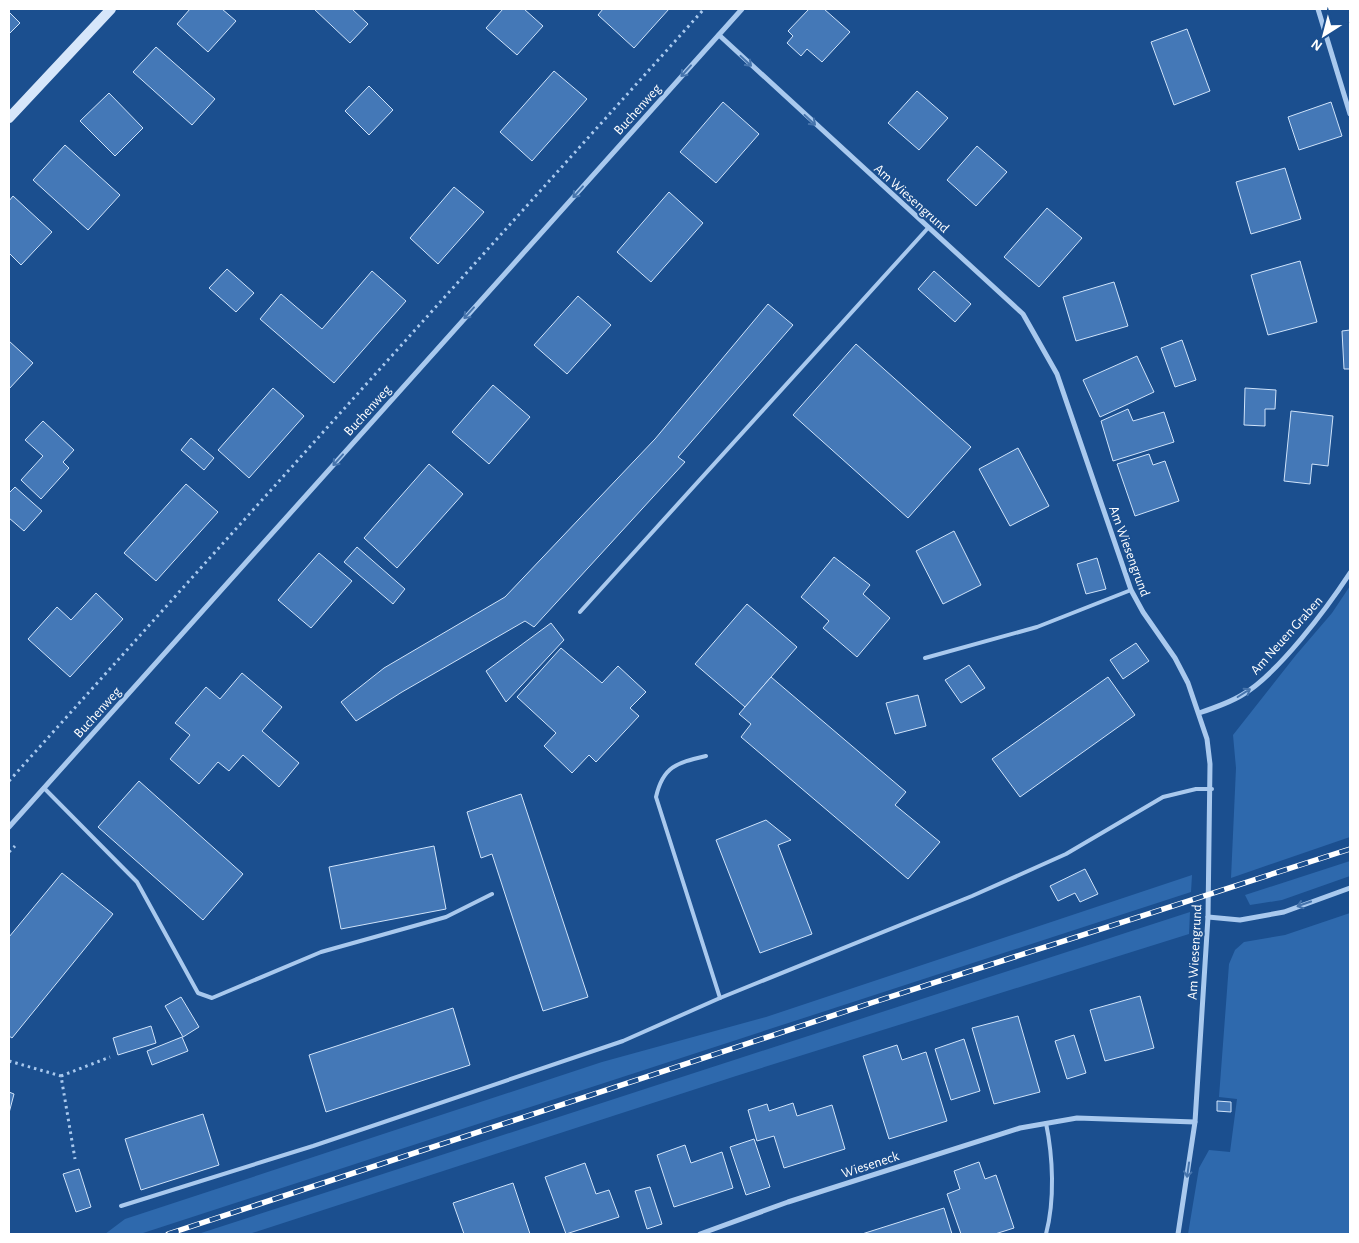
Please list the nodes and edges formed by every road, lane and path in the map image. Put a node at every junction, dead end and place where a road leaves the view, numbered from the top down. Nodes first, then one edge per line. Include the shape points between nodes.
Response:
1 (111, 9) edge
2 (704, 9) edge
3 (742, 9) edge
4 (1318, 9) edge
5 (719, 35) junction
6 (1350, 114) edge
7 (9, 118) edge
8 (928, 228) junction
9 (1350, 573) edge
10 (1131, 590) junction
11 (580, 612) dead end
12 (925, 658) dead end
13 (1199, 713) junction
14 (706, 756) dead end
15 (9, 781) edge
16 (44, 788) junction
17 (1212, 789) junction
18 (9, 827) edge
19 (1350, 888) edge
20 (492, 894) dead end
21 (1208, 918) junction
22 (720, 998) junction
23 (110, 1057) dead end
24 (9, 1060) edge
25 (61, 1076) junction
26 (1195, 1122) junction
27 (1046, 1123) junction
28 (75, 1159) dead end
29 (120, 1206) dead end
30 (702, 1234) edge
31 (1046, 1234) edge
32 (1178, 1234) edge

1 - 7 street
2 - 15 path
3 - 5 street, Buchenweg
4 - 6 street
5 -> 8 street, Am Wiesengrund
5 -> 16 street, Buchenweg
8 - 10 street, Am Wiesengrund via 1023,314 1057,374
8 - 11 lane
13 -> 9 street, Am Neuen Graben via 1243,695 1262,681 1333,600
10 - 12 lane via 1037,627
10 - 13 street, Am Wiesengrund via 1142,612 1175,658
13 - 17 street, Am Wiesengrund via 1207,739
14 - 22 lane via 677,763 660,780 656,797
16 - 18 street, Buchenweg
16 - 20 lane via 137,882 198,992 212,998 321,952 446,917
17 - 21 street, Am Wiesengrund
17 - 22 lane via 1196,789 1163,797 1066,854 972,896
19 -> 21 street via 1284,912 1240,920
21 - 26 street, Am Wiesengrund
22 - 29 lane via 623,1041 313,1146
23 - 25 path
24 - 25 path
25 - 28 path
26 - 27 street, Wieseneck via 1077,1118
26 -> 32 street, Am Wiesengrund
27 - 30 street, Wieseneck via 1020,1128 797,1199
27 - 31 lane via 1050,1144 1051,1194

